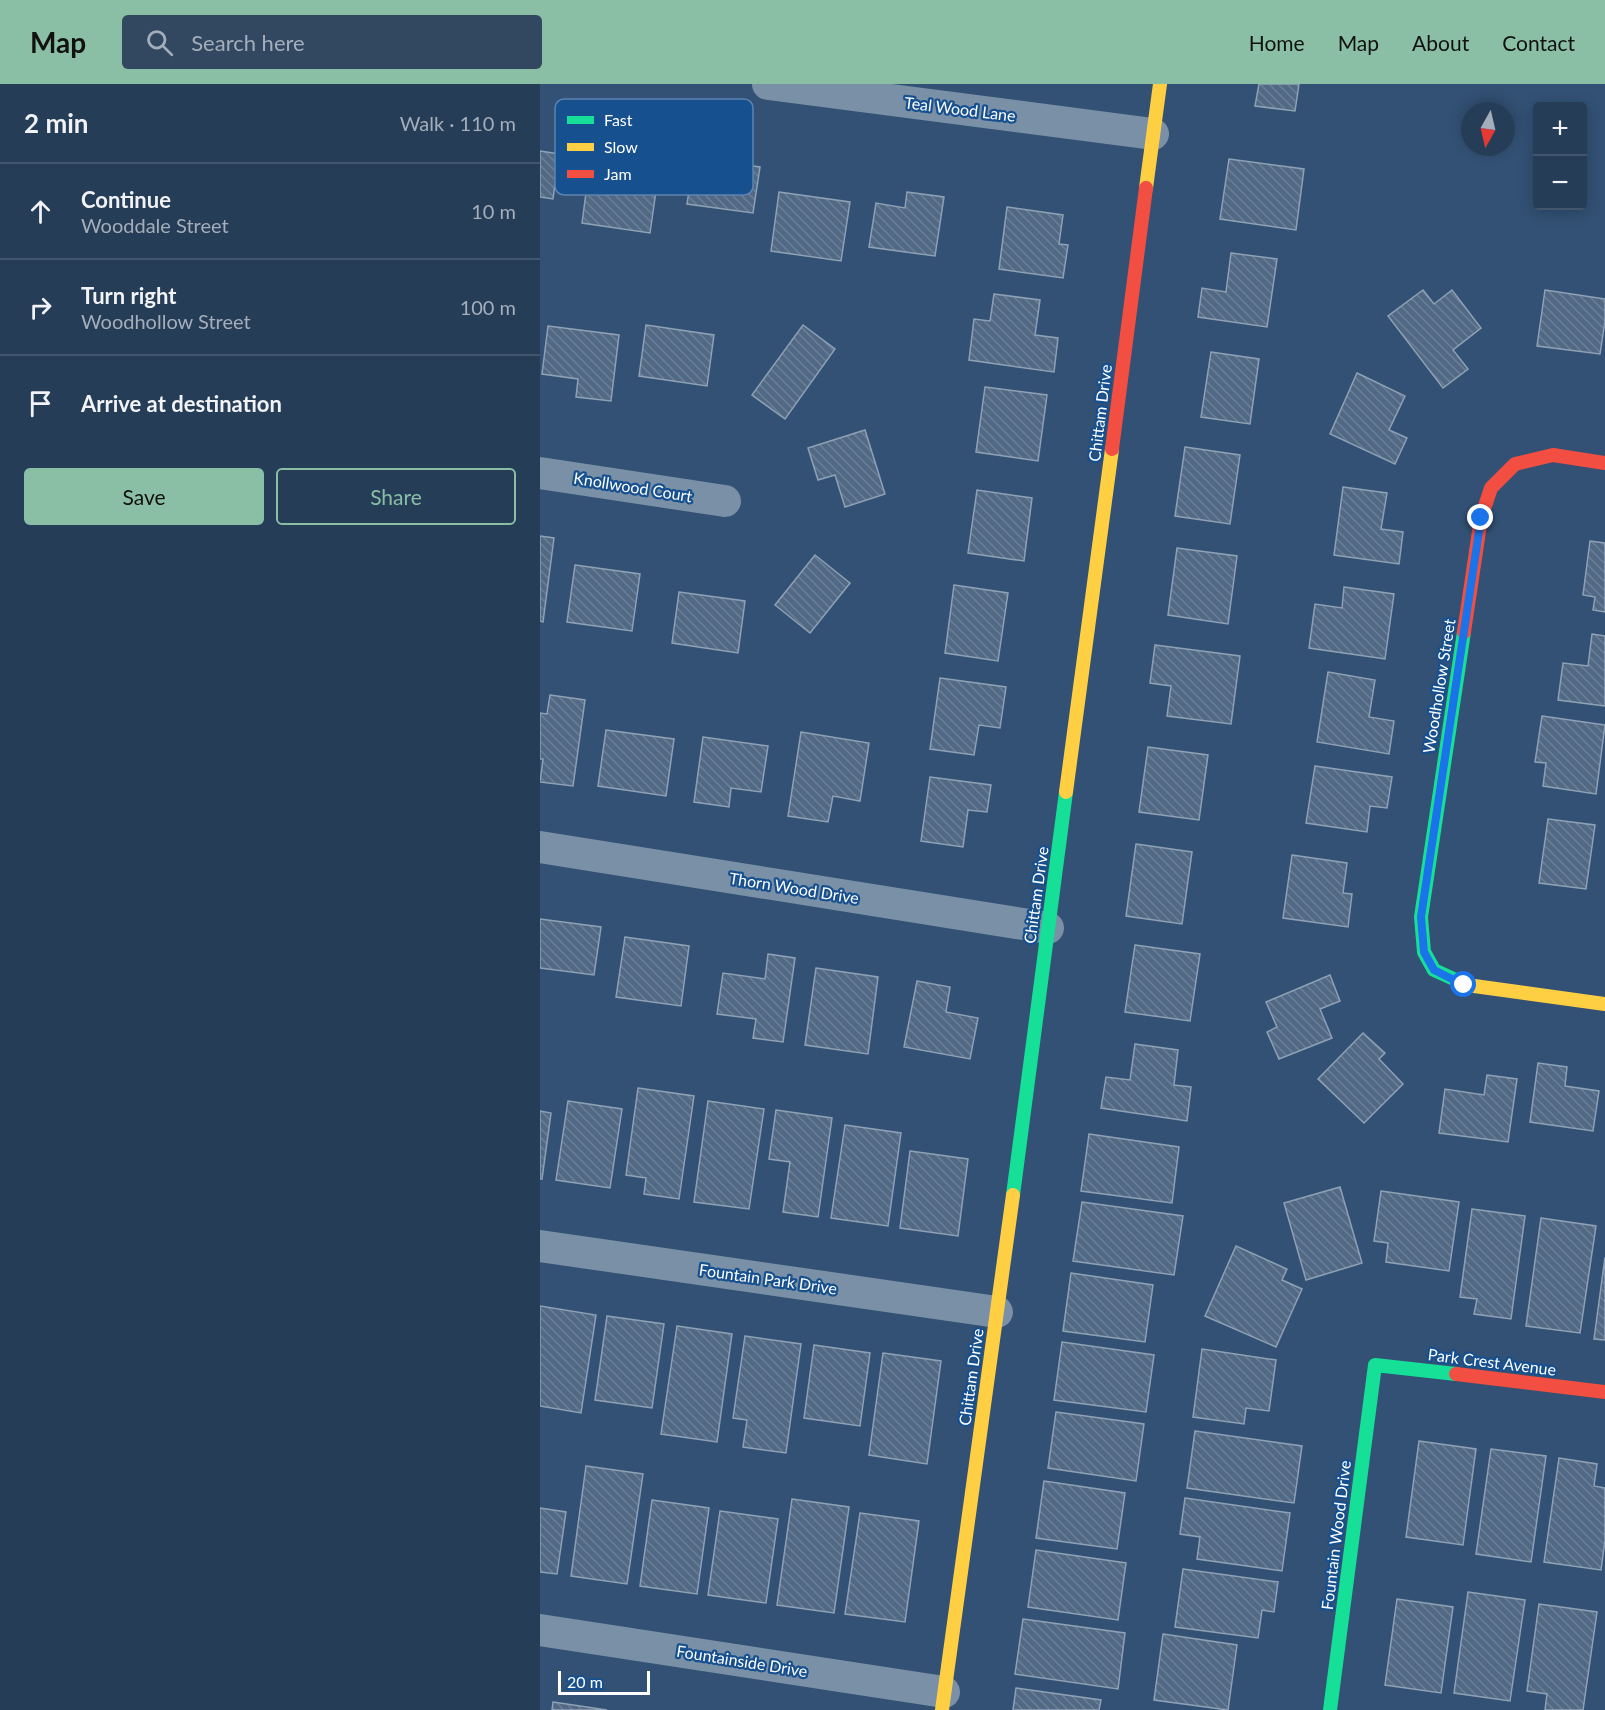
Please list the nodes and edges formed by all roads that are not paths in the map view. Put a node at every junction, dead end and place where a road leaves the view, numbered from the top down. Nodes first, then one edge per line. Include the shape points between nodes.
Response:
1 (768, 84) edge
2 (1160, 84) edge
3 (1153, 134) junction
4 (1605, 463) edge
5 (540, 472) edge
6 (725, 501) dead end
7 (540, 847) edge
8 (1048, 928) junction
9 (1605, 1004) edge
10 (540, 1246) edge
11 (997, 1312) junction
12 (1375, 1365) joint
13 (1605, 1392) edge
14 (540, 1630) edge
15 (943, 1701) edge
16 (1330, 1710) edge

1 - 3 street, Teal Wood Lane
2 - 3 street, Chittam Drive
3 - 8 street, Chittam Drive
4 - 9 street, Woodhollow Street via 1553,455 1515,464 1491,488 1481,518 1421,917 1424,952 1434,970 1464,985
5 - 6 street, Knollwood Court
7 - 8 street, Thorn Wood Drive
8 - 11 street, Chittam Drive
10 - 11 street, Fountain Park Drive
11 - 15 street, Chittam Drive
12 - 13 street, Park Crest Avenue
12 - 16 street, Fountain Wood Drive
14 - 15 street, Fountainside Drive

